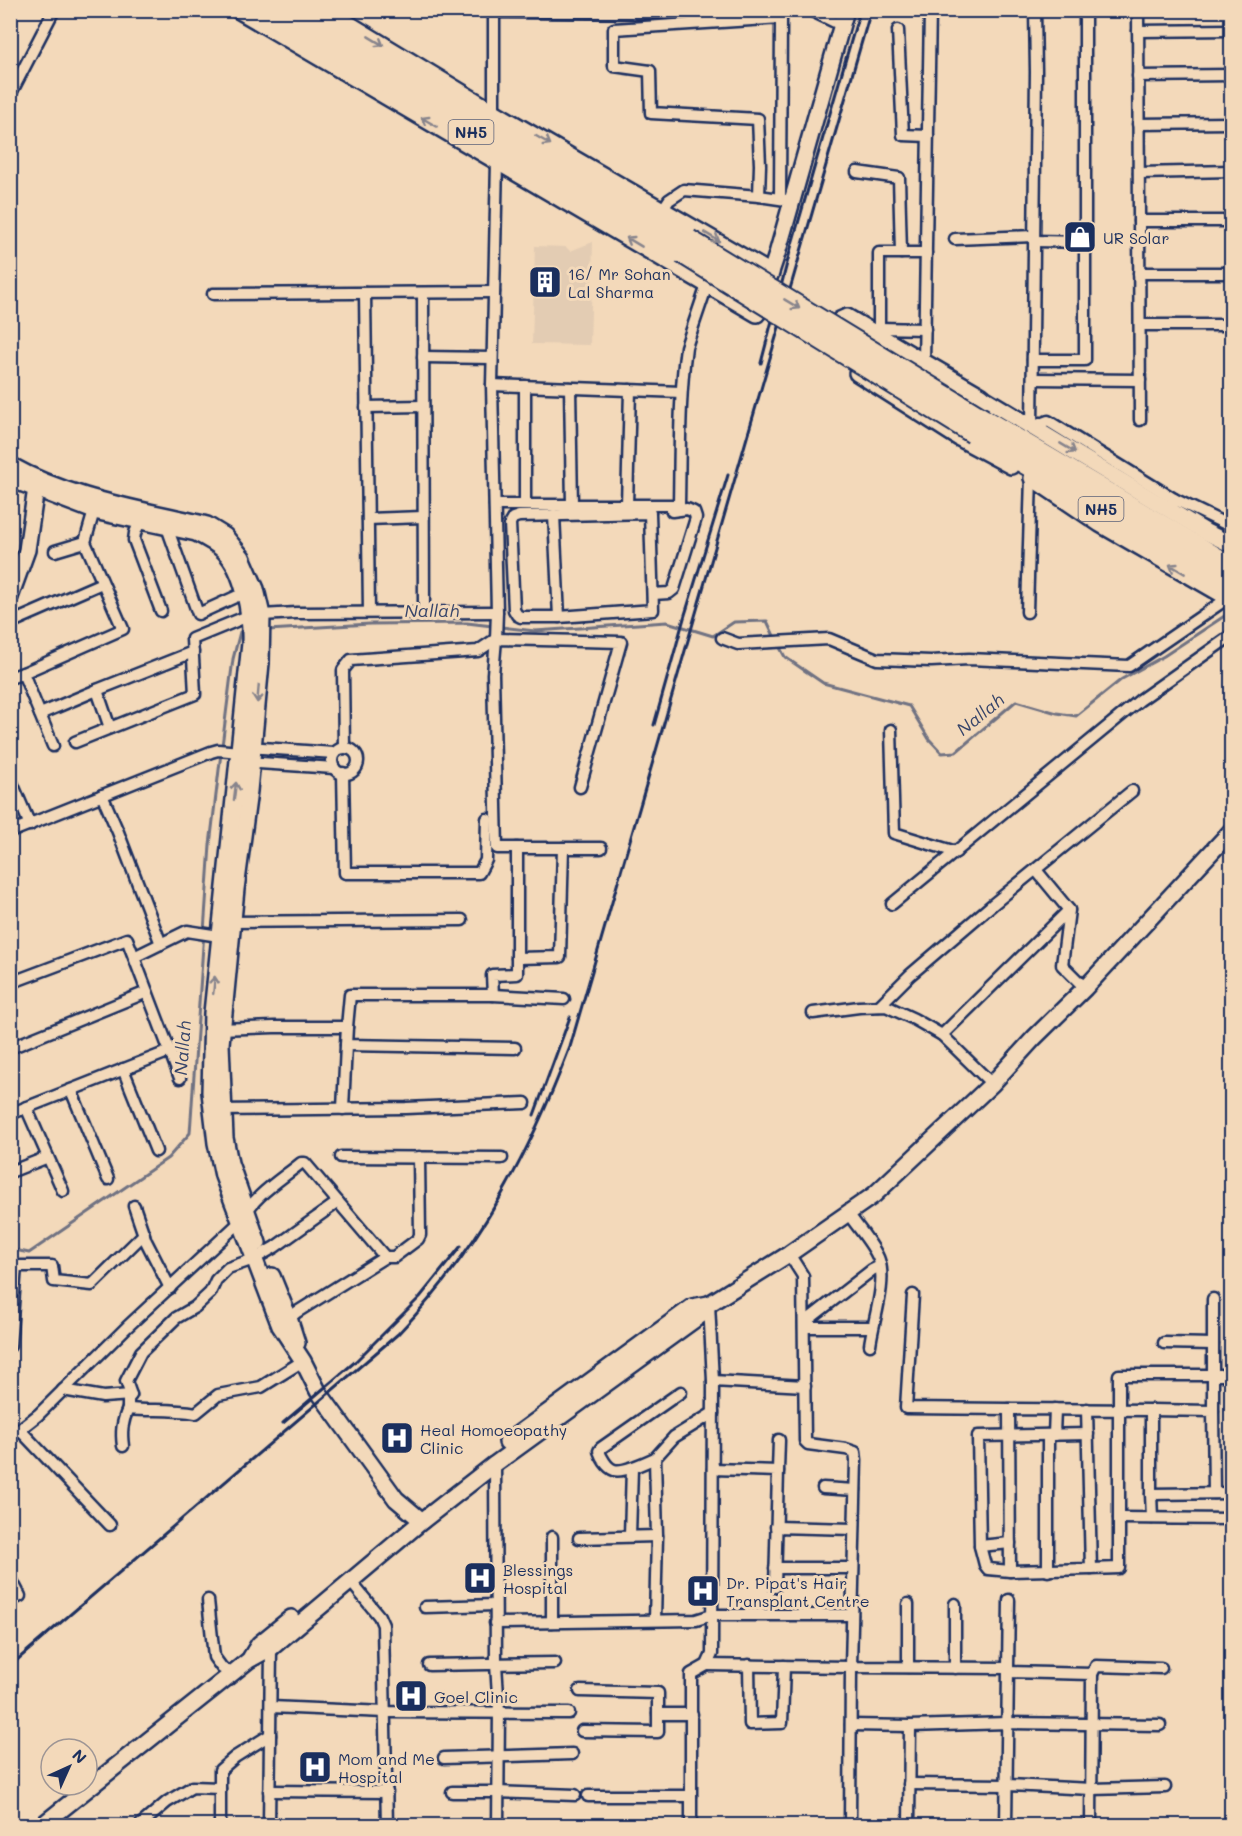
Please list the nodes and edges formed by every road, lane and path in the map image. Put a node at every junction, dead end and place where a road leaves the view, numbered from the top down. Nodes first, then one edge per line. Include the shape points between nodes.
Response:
1 (54, 10) edge
2 (238, 10) edge
3 (260, 10) edge
4 (292, 10) edge
5 (684, 10) edge
6 (810, 10) edge
7 (930, 10) edge
8 (1035, 10) edge
9 (1138, 10) edge
10 (494, 11) edge
11 (546, 11) edge
12 (610, 12) edge
13 (633, 12) edge
14 (336, 13) edge
15 (1085, 14) dead end
16 (844, 18) edge
17 (898, 30) dead end
18 (1232, 30) edge
19 (1138, 31) junction
20 (1232, 75) edge
21 (1138, 76) junction
22 (10, 95) edge
23 (495, 112) junction
24 (1232, 123) edge
25 (1138, 124) junction
26 (928, 136) junction
27 (496, 162) junction
28 (1232, 171) edge
29 (856, 172) dead end
30 (1139, 173) junction
31 (759, 196) junction
32 (786, 200) junction
33 (663, 209) junction
34 (1139, 221) junction
35 (1232, 221) edge
36 (1034, 238) junction
37 (954, 239) dead end
38 (1085, 242) junction
39 (901, 253) junction
40 (926, 253) junction
41 (771, 273) junction
42 (1139, 273) junction
43 (1232, 273) edge
44 (707, 285) junction
45 (494, 292) junction
46 (365, 293) junction
47 (423, 293) junction
48 (213, 294) dead end
49 (1140, 325) junction
50 (1232, 325) edge
51 (925, 329) junction
52 (879, 332) junction
53 (423, 357) junction
54 (492, 358) junction
55 (1033, 360) junction
56 (924, 363) joint
57 (1033, 379) junction
58 (1140, 380) junction
59 (492, 385) junction
60 (525, 386) junction
61 (570, 388) junction
62 (630, 390) junction
63 (681, 392) junction
64 (982, 396) junction
65 (423, 406) junction
66 (366, 407) junction
67 (1140, 420) dead end
68 (1032, 427) junction
69 (959, 438) junction
70 (10, 465) edge
71 (1031, 477) junction
72 (10, 479) edge
73 (37, 484) junction
74 (525, 504) junction
75 (495, 505) junction
76 (572, 505) junction
77 (627, 505) junction
78 (1172, 505) junction
79 (94, 511) junction
80 (650, 513) junction
81 (554, 515) junction
82 (423, 517) junction
83 (368, 519) junction
84 (140, 521) junction
85 (167, 527) junction
86 (1232, 527) edge
87 (85, 542) junction
88 (1232, 545) edge
89 (55, 551) dead end
90 (496, 561) junction
91 (511, 562) junction
92 (1232, 567) edge
93 (102, 583) junction
94 (244, 594) junction
95 (653, 594) junction
96 (1230, 594) edge
97 (10, 597) edge
98 (161, 611) dead end
99 (424, 611) junction
100 (369, 612) junction
101 (497, 612) junction
102 (1027, 612) dead end
103 (559, 617) junction
104 (10, 623) edge
105 (256, 626) junction
106 (1232, 635) edge
107 (722, 638) dead end
108 (496, 639) junction
109 (193, 652) junction
110 (24, 673) junction
111 (10, 678) edge
112 (97, 690) junction
113 (40, 714) junction
114 (110, 728) junction
115 (891, 730) dead end
116 (75, 742) dead end
117 (53, 746) dead end
118 (339, 751) junction
119 (243, 754) junction
120 (339, 770) junction
121 (10, 778) edge
122 (580, 787) dead end
123 (1132, 791) dead end
124 (102, 795) junction
125 (487, 819) dead end
126 (30, 825) junction
127 (1232, 830) edge
128 (10, 832) edge
129 (517, 848) junction
130 (562, 848) junction
131 (601, 848) dead end
132 (956, 852) junction
133 (1036, 870) junction
134 (892, 904) dead end
135 (1069, 910) junction
136 (462, 920) dead end
137 (224, 927) junction
138 (161, 944) junction
139 (134, 957) junction
140 (517, 958) junction
141 (10, 983) edge
142 (1085, 988) junction
143 (147, 992) junction
144 (493, 995) junction
145 (564, 999) dead end
146 (879, 1006) junction
147 (813, 1013) dead end
148 (346, 1027) junction
149 (217, 1029) junction
150 (942, 1035) junction
151 (346, 1045) junction
152 (10, 1048) edge
153 (515, 1048) dead end
154 (170, 1051) junction
155 (123, 1069) junction
156 (180, 1078) dead end
157 (992, 1084) junction
158 (71, 1089) junction
159 (525, 1103) dead end
160 (26, 1107) junction
161 (343, 1109) junction
162 (217, 1110) junction
163 (10, 1113) edge
164 (156, 1151) dead end
165 (48, 1157) junction
166 (341, 1157) dead end
167 (419, 1157) junction
168 (502, 1158) dead end
169 (10, 1172) edge
170 (108, 1179) dead end
171 (63, 1191) dead end
172 (338, 1202) junction
173 (134, 1206) dead end
174 (848, 1213) junction
175 (244, 1215) junction
176 (144, 1234) junction
177 (789, 1254) junction
178 (259, 1257) junction
179 (385, 1257) junction
180 (13, 1266) edge
181 (880, 1266) junction
182 (170, 1288) junction
183 (913, 1295) dead end
184 (1213, 1299) dead end
185 (709, 1304) junction
186 (284, 1322) junction
187 (804, 1325) junction
188 (872, 1327) junction
189 (11, 1333) edge
190 (1164, 1343) dead end
191 (1213, 1344) junction
192 (870, 1345) dead end
193 (10, 1346) edge
194 (303, 1360) junction
195 (1213, 1375) junction
196 (1232, 1375) edge
197 (713, 1381) junction
198 (804, 1386) junction
199 (63, 1390) junction
200 (681, 1392) dead end
201 (130, 1395) junction
202 (128, 1409) junction
203 (1009, 1409) junction
204 (1055, 1409) junction
205 (1088, 1409) junction
206 (1119, 1410) junction
207 (1150, 1410) junction
208 (1213, 1411) junction
209 (713, 1413) junction
210 (15, 1433) edge
211 (1088, 1434) junction
212 (1010, 1435) junction
213 (1051, 1435) junction
214 (779, 1440) dead end
215 (123, 1446) dead end
216 (655, 1458) junction
217 (495, 1464) junction
218 (632, 1468) junction
219 (713, 1469) junction
220 (778, 1471) junction
221 (823, 1488) dead end
222 (855, 1490) junction
223 (1214, 1493) junction
224 (1232, 1493) edge
225 (1152, 1494) junction
226 (1119, 1518) junction
227 (1152, 1518) junction
228 (419, 1519) junction
229 (1232, 1519) edge
230 (110, 1526) dead end
231 (776, 1527) junction
232 (853, 1529) junction
233 (630, 1536) junction
234 (657, 1536) junction
235 (552, 1537) dead end
236 (579, 1538) dead end
237 (1010, 1543) junction
238 (980, 1546) junction
239 (775, 1568) junction
240 (852, 1568) junction
241 (1091, 1569) junction
242 (1010, 1571) junction
243 (1048, 1571) junction
244 (10, 1577) edge
245 (351, 1582) junction
246 (775, 1587) dead end
247 (208, 1600) dead end
248 (1009, 1600) dead end
249 (10, 1601) edge
250 (908, 1604) dead end
251 (955, 1604) dead end
252 (495, 1605) junction
253 (425, 1607) dead end
254 (712, 1615) junction
255 (852, 1615) junction
256 (655, 1620) junction
257 (552, 1622) junction
258 (495, 1623) junction
259 (271, 1648) junction
260 (249, 1660) junction
261 (555, 1663) dead end
262 (496, 1664) junction
263 (429, 1665) dead end
264 (707, 1665) junction
265 (749, 1665) junction
266 (784, 1666) junction
267 (851, 1667) junction
268 (908, 1667) junction
269 (955, 1668) junction
270 (1161, 1668) dead end
271 (1008, 1670) junction
272 (231, 1674) junction
273 (1092, 1674) junction
274 (580, 1691) dead end
275 (271, 1707) junction
276 (385, 1712) junction
277 (499, 1712) junction
278 (569, 1713) dead end
279 (658, 1714) junction
280 (692, 1714) junction
281 (1007, 1723) junction
282 (1091, 1724) junction
283 (851, 1725) junction
284 (909, 1725) junction
285 (1160, 1725) dead end
286 (582, 1731) dead end
287 (270, 1735) junction
288 (572, 1754) dead end
289 (498, 1756) junction
290 (444, 1758) dead end
291 (909, 1784) junction
292 (1007, 1785) junction
293 (1165, 1787) dead end
294 (220, 1788) junction
295 (1092, 1789) junction
296 (269, 1791) junction
297 (387, 1792) junction
298 (452, 1792) dead end
299 (497, 1792) junction
300 (575, 1795) dead end
301 (588, 1796) dead end
302 (691, 1796) junction
303 (41, 1826) edge
304 (139, 1826) edge
305 (220, 1826) edge
306 (269, 1826) edge
307 (387, 1826) edge
308 (498, 1826) edge
309 (691, 1826) edge
310 (850, 1826) edge
311 (909, 1826) edge
312 (1006, 1826) edge
313 (1091, 1826) edge

1 - 22 street
27 -> 2 street
3 - 96 highway, NH5, bridge via 682,253
4 -> 92 highway, NH5, bridge via 689,240 1003,433
5 - 13 street via 684,14
6 - 16 street
7 - 26 street
8 - 36 street
9 - 19 street
10 - 11 street
10 - 23 street
11 - 12 street
12 - 13 street
14 -> 23 street
15 - 38 street
16 - 32 street
17 - 26 street via 903,135
18 - 19 street
19 - 21 street
20 - 21 street
21 - 25 street
23 -> 33 street
24 - 25 street
25 - 30 street
26 - 40 street
44 -> 27 street
27 - 45 street
28 - 30 street
29 - 39 street via 899,178
30 - 34 street
31 - 32 street
31 - 32 street via 758,119 651,112 650,71 614,66 614,29 781,18
31 - 33 street via 684,190
32 - 41 street
33 -> 41 street
34 - 35 street
34 - 42 street
36 - 37 street
36 - 38 street
36 - 55 street
38 - 55 street via 1085,360
39 - 40 street
39 - 52 street via 879,253
40 - 51 street
41 - 44 street via 757,314
42 - 43 street
42 - 49 street
44 - 63 street via 686,347
45 - 47 street
45 - 54 street
46 - 47 street
46 - 48 street
46 - 66 street
47 - 53 street
49 - 50 street
49 - 58 street
51 - 52 street
51 - 56 street
52 - 64 street
52 - 69 street via 847,317 840,320 824,346 828,354
53 - 54 street
53 - 65 street
54 - 59 street
55 - 57 street
56 - 64 street
57 - 58 street
57 - 68 street
58 - 67 street
59 - 60 street
59 - 75 street
60 - 61 street
60 - 74 street
61 - 62 street
61 - 76 street
62 - 63 street
62 - 77 street
63 - 77 street via 679,505
64 - 68 street
64 - 69 street via 974,399 960,416 956,428
65 - 66 street
65 - 82 street
66 - 83 street
68 - 78 street
69 - 71 street
70 - 73 street
96 -> 71 street via 1100,524
71 - 102 street
72 - 73 street
73 - 79 street
73 - 97 street via 27,550
73 - 105 street via 215,529 242,557 256,589
74 - 75 street
74 - 76 street
75 - 90 street
76 - 77 street
78 - 86 street
78 - 88 street via 1206,532
79 - 84 street
79 - 87 street
80 - 81 street
80 - 95 street
80 - 95 street via 687,509 696,518 674,589
81 - 91 street via 513,518
81 - 103 street
82 - 83 street
82 - 99 street
83 - 100 street
84 - 85 street
84 - 98 street via 134,540
85 - 94 street via 196,534 224,550 240,576
85 - 94 street via 198,614
87 - 89 street
87 - 93 street
90 - 91 street
90 - 101 street
91 - 103 street via 516,615
93 - 104 street
93 - 110 street via 123,628
94 - 105 street
95 - 103 street via 653,610
96 - 107 street via 1129,666 877,659 829,639 738,644
99 - 100 street
99 - 101 street
100 - 105 street
101 - 108 street
105 - 109 street via 192,639
105 - 119 street
106 - 132 street via 1140,700
108 - 118 street via 478,651 351,660 343,670
108 - 122 street via 621,642
108 - 129 street via 492,674 497,848
109 - 112 street
109 - 114 street via 195,694
110 - 111 street
110 - 113 street
112 - 113 street
112 - 114 street
113 - 117 street
114 - 116 street
115 - 132 street via 894,833
118 - 119 street
118 - 120 street via 333,761
118 - 120 street via 350,749 358,758 354,770
119 - 120 street
119 - 124 street via 218,750 204,754
119 - 137 street
120 - 125 street via 345,873 479,873 486,860
121 - 126 street
123 - 133 street
124 - 126 street
124 - 138 street
126 - 128 street
127 - 142 street
129 - 130 street
129 - 140 street
130 - 131 street
130 - 140 street via 560,957
132 - 134 street
133 - 135 street
133 - 146 street via 910,975
135 - 142 street via 1062,965
135 - 150 street
136 - 137 street
137 - 138 street via 187,931
137 - 149 street
138 - 139 street
139 - 141 street via 127,939
139 - 143 street
140 - 144 street via 517,974 492,975
142 - 157 street
143 - 152 street
143 - 154 street
144 - 145 street
144 - 148 street via 350,995
146 - 147 street
146 - 150 street via 905,1014
148 - 149 street
148 - 151 street
149 - 162 street
150 - 157 street
151 - 153 street
151 - 161 street
154 - 155 street
154 - 156 street
155 - 158 street
155 - 164 street
157 - 174 street via 874,1195
158 - 160 street
158 - 170 street
159 - 161 street
160 - 163 street
160 - 165 street
161 - 162 street
162 - 175 street via 221,1169
165 - 169 street
165 - 171 street
166 - 167 street
167 - 168 street
167 - 179 street via 420,1235 393,1257
172 - 175 street via 302,1163 254,1201
172 - 178 street
172 - 179 street
173 - 176 street
174 - 177 street
174 - 181 street
175 - 178 street
175 - 182 street
176 - 180 street via 92,1284 54,1281 52,1266
176 - 182 street
177 - 185 street
177 - 187 street via 803,1276
178 - 186 street
178 - 201 street via 228,1268 210,1293 176,1318 141,1353 126,1381
179 - 186 street
180 - 189 street
181 - 187 street
181 - 188 street via 881,1283
182 - 199 street
183 - 203 street via 906,1408
184 - 191 street
185 - 197 street
185 - 217 street via 701,1315
185 - 228 street via 692,1307 506,1443
186 - 194 street
187 - 188 street
187 - 198 street
188 - 192 street
189 - 193 street
190 - 191 street
191 - 195 street
194 - 202 street via 261,1387 218,1395 196,1413
194 - 228 street via 318,1391 396,1498
195 - 196 street
195 - 206 street via 1119,1375
195 - 208 street
197 - 198 street
197 - 209 street
198 - 222 street via 806,1441 855,1452
199 - 201 street via 103,1397
199 - 210 street
200 - 218 street via 599,1451 614,1470
201 - 202 street
202 - 215 street via 121,1431
203 - 204 street
203 - 212 street
204 - 205 street
204 - 213 street
205 - 206 street
205 - 211 street
206 - 207 street
206 - 226 street
207 - 208 street
207 - 225 street
208 - 223 street
209 - 216 street via 674,1437
209 - 219 street
210 - 230 street
211 - 213 street
211 - 241 street
212 - 213 street
212 - 237 street
212 - 238 street via 978,1436
213 - 243 street
214 - 220 street
216 - 218 street
216 - 234 street
217 - 228 street
217 - 252 street
218 - 233 street
219 - 220 street
219 - 254 street
220 - 231 street
221 - 222 street
222 - 232 street
223 - 224 street
223 - 225 street
225 - 227 street
226 - 227 street
226 - 241 street via 1119,1568
227 - 229 street
228 - 245 street
228 - 260 street via 259,1644
231 - 232 street
231 - 239 street
232 - 240 street
233 - 234 street
233 - 236 street
234 - 256 street
235 - 257 street
237 - 238 street
237 - 242 street
238 - 242 street via 988,1569
239 - 240 street
239 - 246 street
240 - 255 street
241 - 243 street
242 - 243 street
244 - 249 street via 20,1596
245 - 259 street
245 - 276 street via 383,1625
247 - 272 street via 214,1657
248 - 271 street
250 - 268 street
251 - 269 street
252 - 253 street
252 - 258 street
254 - 255 street
254 - 256 street via 696,1620
254 - 264 street via 712,1654
255 - 267 street
256 - 257 street
257 - 258 street
258 - 262 street
259 - 260 street
259 - 275 street
260 - 272 street
261 - 262 street
262 - 263 street
262 - 277 street
264 - 265 street
264 - 280 street via 691,1674
265 - 266 street
265 - 266 street via 750,1724 782,1723
266 - 267 street
267 - 268 street
267 - 283 street
268 - 269 street
269 - 271 street
270 - 273 street via 1096,1666
271 - 273 street
271 - 281 street
272 - 303 street
273 - 282 street
274 - 279 street via 658,1693
275 - 276 street
275 - 287 street
276 - 277 street
276 - 297 street
277 - 278 street
277 - 289 street
279 - 280 street
279 - 286 street via 658,1732
280 - 302 street
281 - 282 street
281 - 284 street
281 - 292 street
282 - 285 street
282 - 295 street
283 - 284 street
283 - 310 street
284 - 291 street
287 - 294 street via 220,1770
287 - 296 street
288 - 289 street
289 - 290 street
289 - 299 street
291 - 292 street
291 - 311 street
292 - 295 street
292 - 312 street
293 - 295 street
294 - 304 street via 192,1787
294 - 305 street
295 - 313 street
296 - 297 street
296 - 306 street
297 - 307 street
298 - 299 street
299 - 300 street
299 - 308 street
301 - 302 street
302 - 309 street

